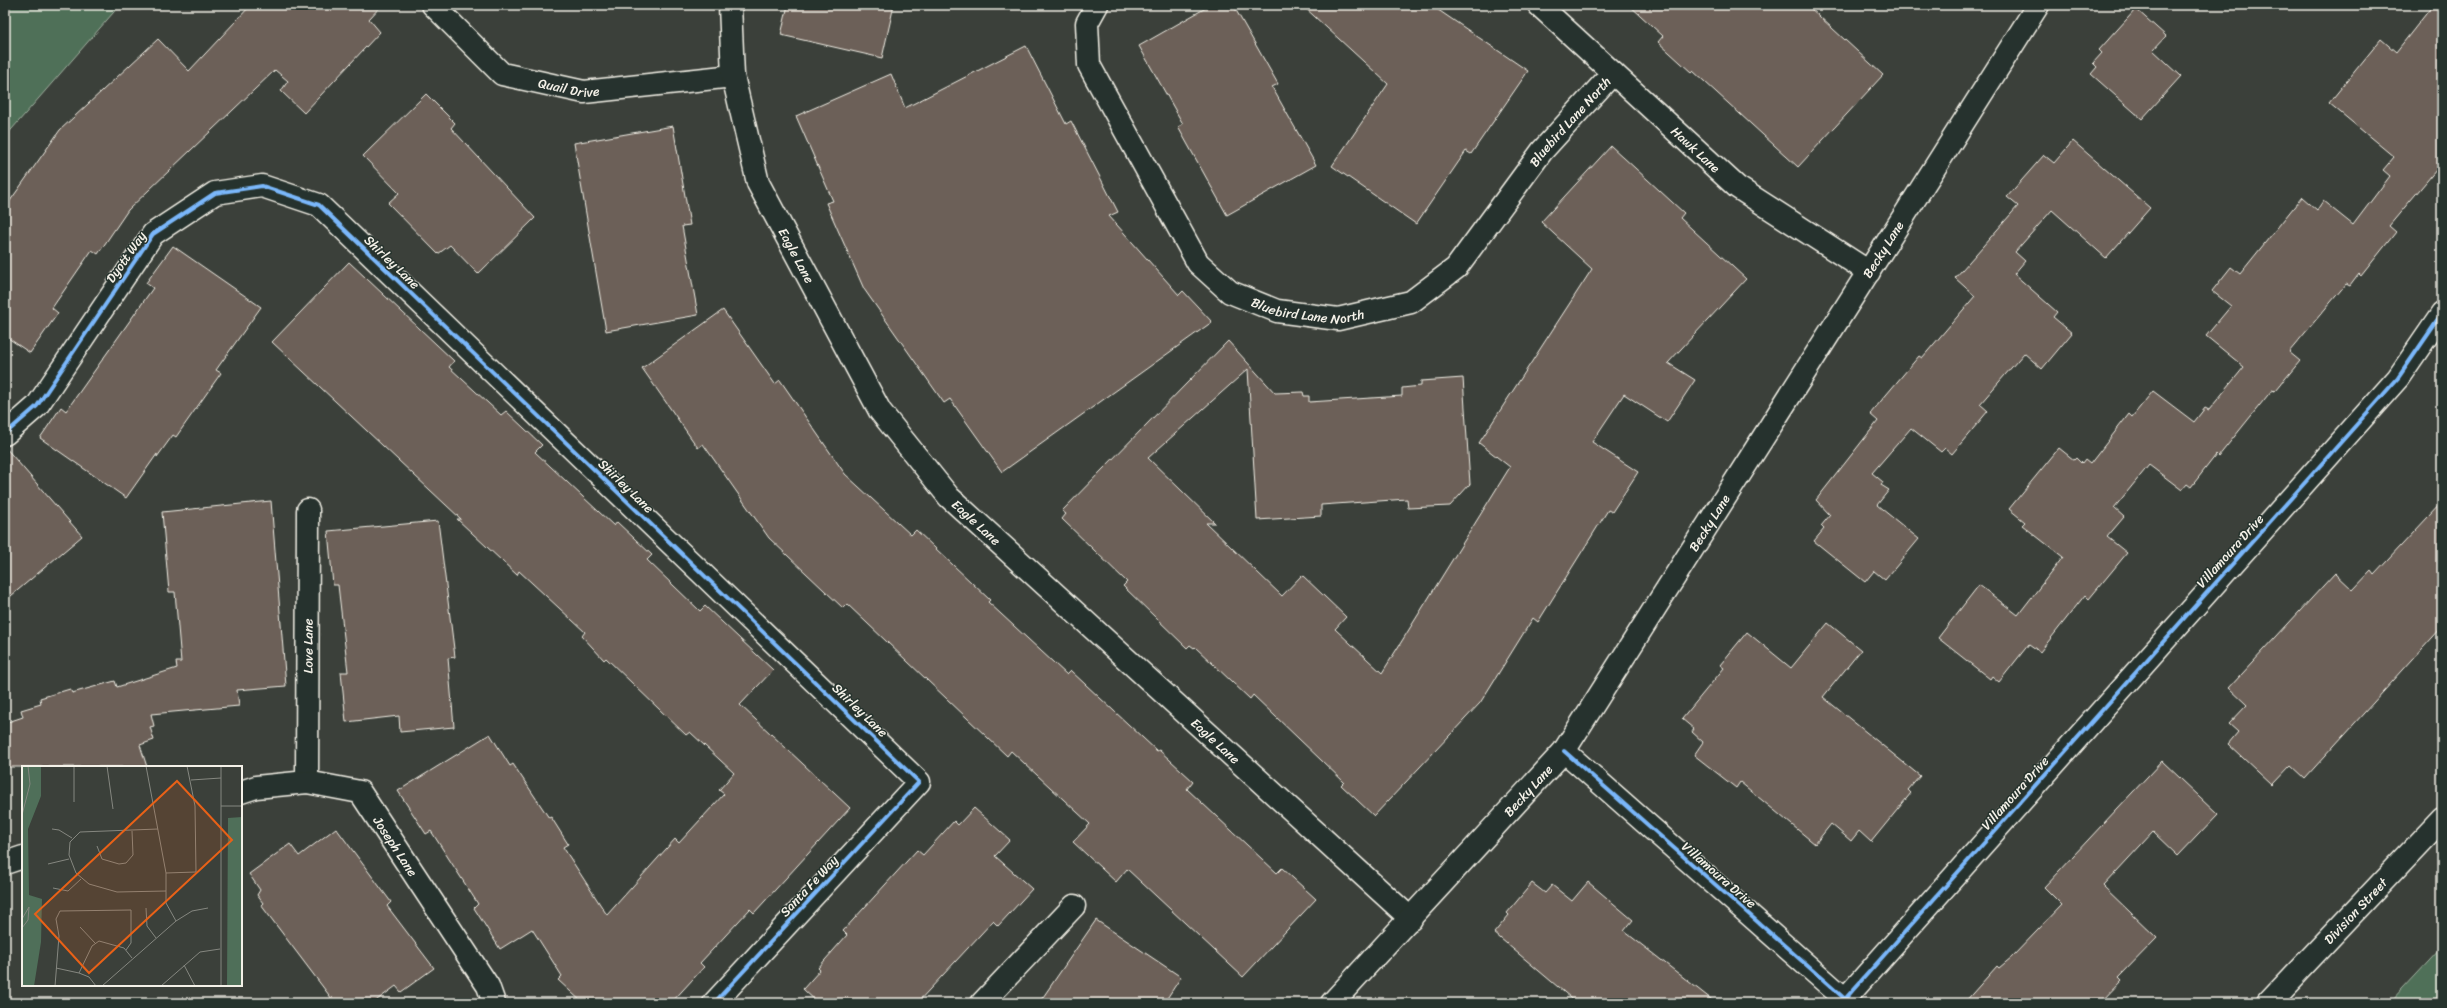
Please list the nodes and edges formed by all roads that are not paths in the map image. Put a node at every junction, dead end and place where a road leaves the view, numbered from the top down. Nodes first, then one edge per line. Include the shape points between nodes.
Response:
1 (433, 5) edge
2 (730, 5) edge
3 (1097, 5) edge
4 (1539, 5) edge
5 (2038, 5) edge
6 (1613, 73) junction
7 (733, 76) junction
8 (319, 205) joint
9 (1869, 272) junction
10 (2442, 314) edge
11 (5, 434) edge
12 (308, 510) dead end
13 (1564, 751) junction
14 (307, 782) junction
15 (920, 782) joint
16 (242, 792) edge
17 (2442, 819) edge
18 (22, 857) edge
19 (5, 863) edge
20 (1074, 906) dead end
21 (1411, 919) junction
22 (494, 1003) edge
23 (714, 1003) edge
24 (982, 1003) edge
25 (1332, 1003) edge
26 (2268, 1003) edge

1 - 7 street, Quail Drive via 502,74 584,92
2 - 7 street, Eagle Lane
3 - 6 street, Bluebird Lane North via 1087,23 1089,65 1198,263 1230,292 1278,311 1338,319 1411,302 1456,268 1542,151
4 - 6 street, Hawk Lane
5 - 9 street, Becky Lane
6 - 9 street, Hawk Lane via 1738,188
7 - 21 street, Eagle Lane via 758,183 880,411 944,491
8 - 11 street, Dyott Way via 262,186 215,193 153,234 37,406
8 - 15 street, Shirley Lane
9 - 13 street, Becky Lane
10 - 13 street, Villamoura Drive via 2398,378 1845,999
12 - 14 street, Love Lane
13 - 21 street, Becky Lane
14 - 16 street, Joseph Lane via 256,787
14 - 22 street, Joseph Lane via 360,792 488,986
15 - 23 street, Santa Fe Way
17 - 26 street, Division Street
18 - 19 street
20 - 24 street
21 - 25 street, Becky Lane

